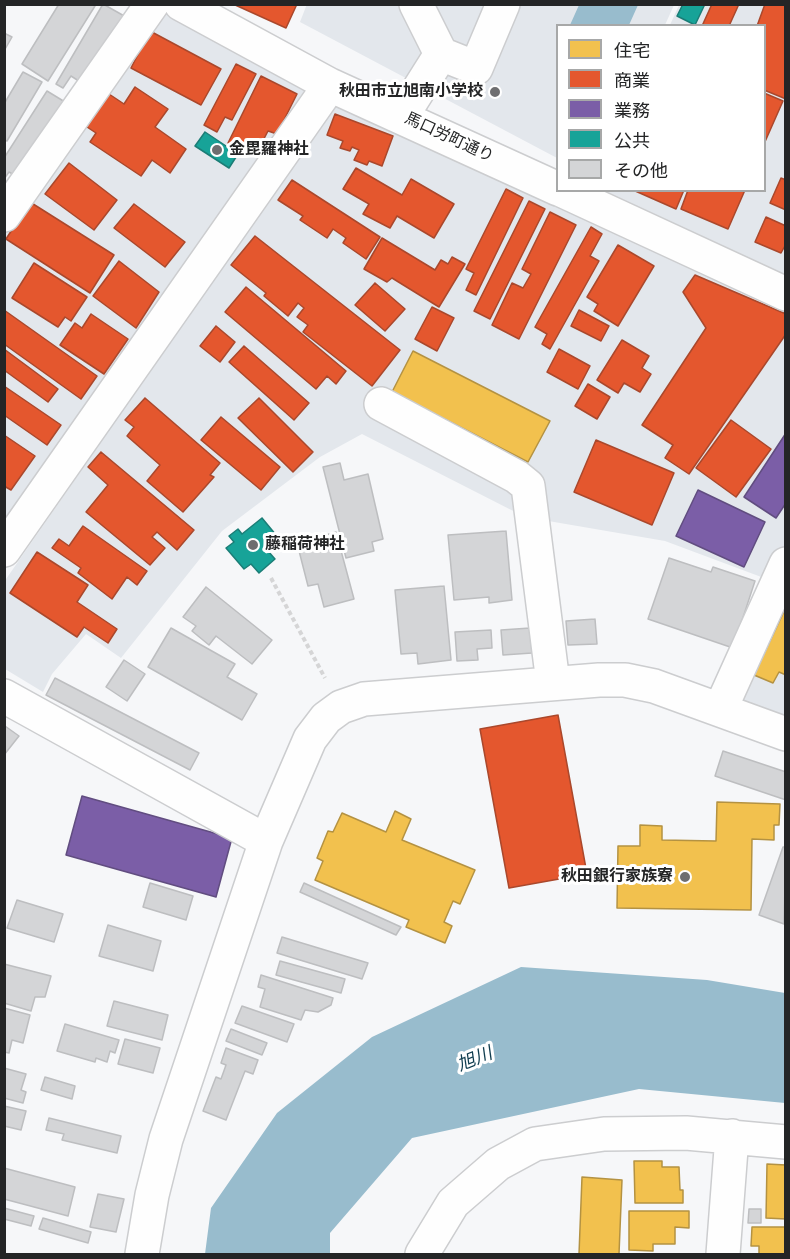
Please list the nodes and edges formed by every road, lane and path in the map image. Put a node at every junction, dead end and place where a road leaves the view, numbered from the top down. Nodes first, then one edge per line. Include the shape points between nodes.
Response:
1 (152, 4) edge
2 (181, 4) edge
3 (416, 4) edge
4 (503, 4) edge
5 (441, 54) junction
6 (330, 84) junction
7 (402, 116) junction
8 (556, 189) edge
9 (569, 192) edge
10 (598, 198) edge
11 (4, 215) edge
12 (786, 294) edge
13 (381, 404) dead end
14 (4, 549) edge
15 (786, 564) edge
16 (271, 579) dead end
17 (553, 683) junction
18 (4, 696) edge
19 (341, 707) junction
20 (720, 710) junction
21 (786, 734) edge
22 (266, 841) junction
23 (732, 1136) junction
24 (786, 1142) edge
25 (142, 1254) edge
26 (422, 1254) edge
27 (723, 1254) edge

1 - 11 street
2 - 6 street, 馬口労町通り
3 - 5 street
4 - 5 street via 477,68
5 - 7 street
6 - 7 street, 馬口労町通り
6 - 14 street
7 - 8 street, 馬口労町通り
9 - 10 street, 馬口労町通り
10 - 12 street, 馬口労町通り
13 - 17 street via 528,486
15 - 20 street
16 - 19 path
17 - 19 street via 364,699
17 - 20 street via 625,680 654,686
18 - 22 street
19 - 22 street via 326,718 310,739
20 - 21 street
22 - 25 street via 166,1139
23 - 24 street
23 - 26 street via 604,1134 536,1144 498,1164 453,1203
23 - 27 street

